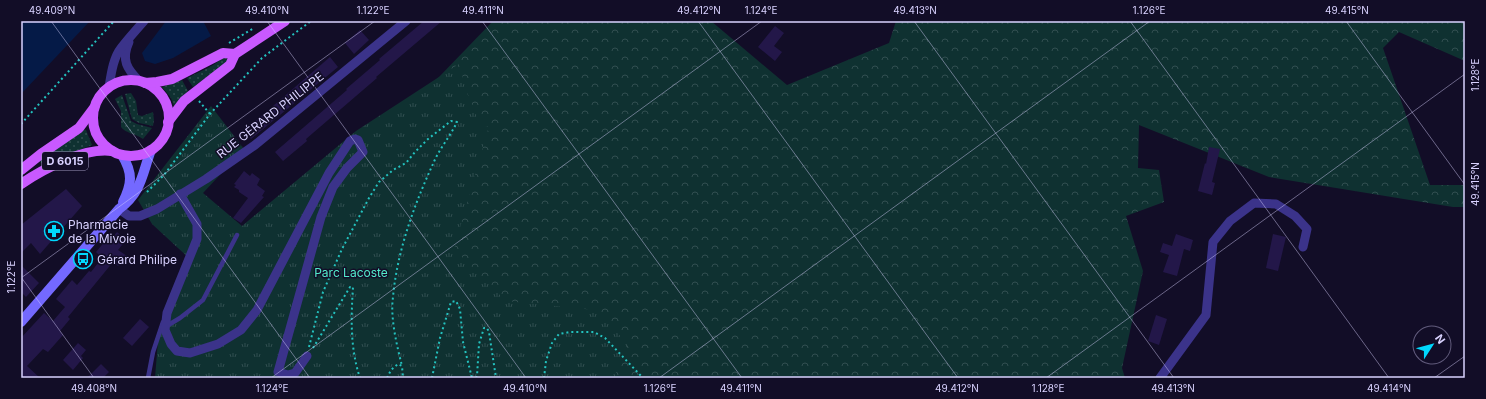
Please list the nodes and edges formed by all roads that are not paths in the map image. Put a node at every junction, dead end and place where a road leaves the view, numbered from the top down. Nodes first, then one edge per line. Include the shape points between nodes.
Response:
1 (144, 21) edge
2 (284, 21) edge
3 (406, 21) edge
4 (131, 37) junction
5 (235, 54) junction
6 (142, 82) junction
7 (109, 87) junction
8 (95, 106) junction
9 (168, 122) junction
10 (151, 150) junction
11 (112, 151) junction
12 (122, 155) junction
13 (21, 170) edge
14 (21, 184) edge
15 (180, 194) junction
16 (119, 209) junction
17 (237, 235) dead end
18 (1303, 247) dead end
19 (167, 313) junction
20 (21, 322) edge
21 (165, 327) junction
22 (307, 356) road end
23 (148, 378) edge
24 (1160, 378) edge

1 - 4 street
2 - 5 main road
3 - 15 street, RUE GÉRARD PHILIPPE via 255,145
4 - 6 street via 125,60 132,74
4 - 7 street via 116,56
5 - 6 main road via 223,54 172,79
5 - 9 main road via 230,65 184,101
6 - 7 main road via 126,80
6 - 9 main road via 159,93 165,103
7 - 8 main road
8 - 11 main road via 95,130 103,144
8 - 13 main road, D 6015 via 79,128
9 - 10 main road via 164,136
10 - 12 main road via 135,155
10 - 16 street via 137,190
11 - 12 main road
11 - 14 main road, D 6015 via 98,150 83,154 47,169
12 - 16 street via 129,169 131,181
15 - 16 street, RUE GÉRARD PHILIPPE via 157,209 140,216 129,216
15 - 19 street via 197,224 197,239
16 - 20 street
17 - 21 lane via 203,300
18 - 24 street via 1307,229 1295,216 1276,204 1254,203 1230,221 1213,242 1206,315
19 - 21 street
19 - 23 lane via 157,337
21 - 22 street via 171,344 177,351 190,352 218,344 241,330 257,310 329,173 350,141 355,139 358,140 363,152 347,168 334,187 321,217 278,372 288,375 294,373

